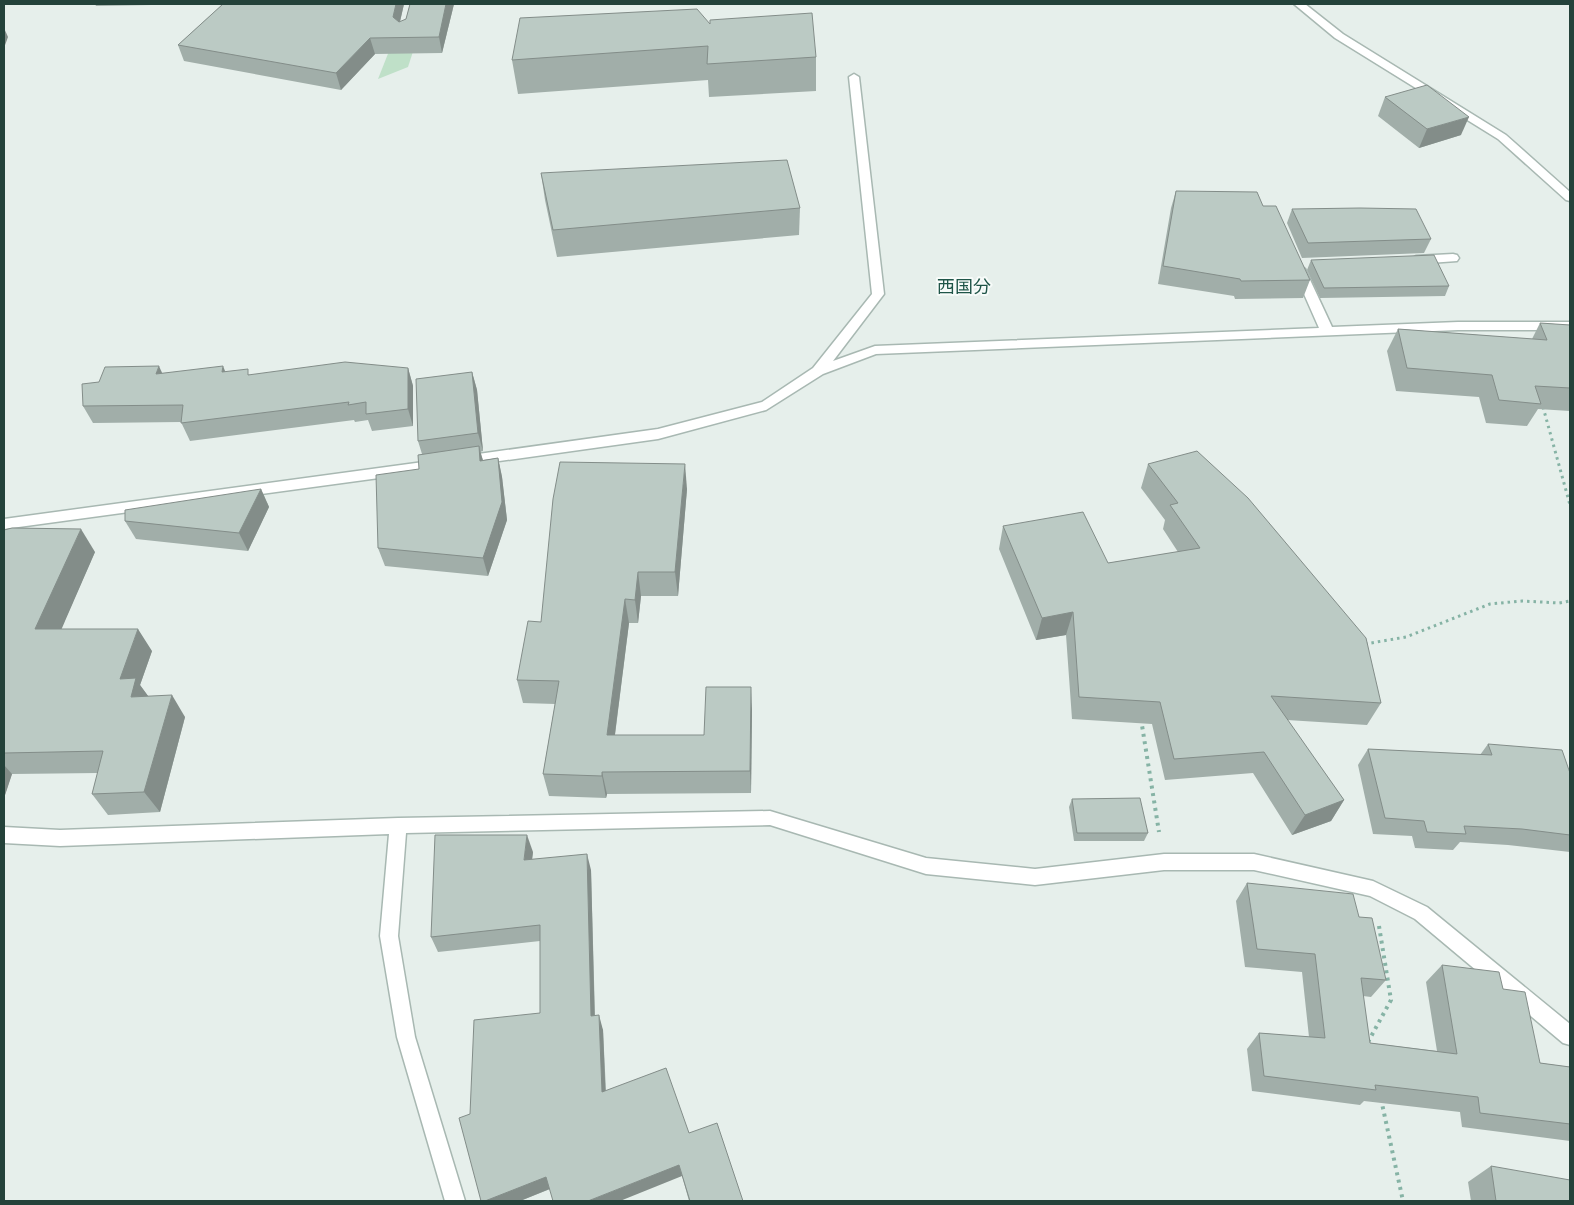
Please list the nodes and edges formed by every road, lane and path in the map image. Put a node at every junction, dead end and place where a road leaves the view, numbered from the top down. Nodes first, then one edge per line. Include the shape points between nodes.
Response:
1 (1299, 4) edge
2 (854, 77) dead end
3 (1570, 198) edge
4 (1452, 258) dead end
5 (1404, 260) edge
6 (1299, 261) edge
7 (1570, 326) edge
8 (1327, 331) junction
9 (818, 371) junction
10 (1542, 405) edge
11 (1570, 505) edge
12 (4, 524) edge
13 (1570, 601) edge
14 (1359, 645) edge
15 (1140, 712) edge
16 (398, 826) junction
17 (4, 835) edge
18 (1164, 862) junction
19 (1373, 889) junction
20 (1570, 1036) edge
21 (1370, 1049) edge
22 (1380, 1097) edge
23 (455, 1201) edge
24 (1403, 1201) edge

1 - 3 street via 1339,36 1502,136
2 - 9 street via 878,294
4 - 5 street
6 - 8 street
7 - 8 street
8 - 9 street via 875,350
9 - 12 street via 766,405 658,434
10 - 11 path
13 - 14 path via 1490,604 1406,637
15 - 18 path
16 - 17 street via 60,838
16 - 18 street via 770,818 926,866 1035,877
16 - 23 street via 389,936 406,1037
18 - 19 street via 1254,862
19 - 20 street via 1421,913
19 - 21 path via 1391,1000 1368,1040
22 - 24 path

